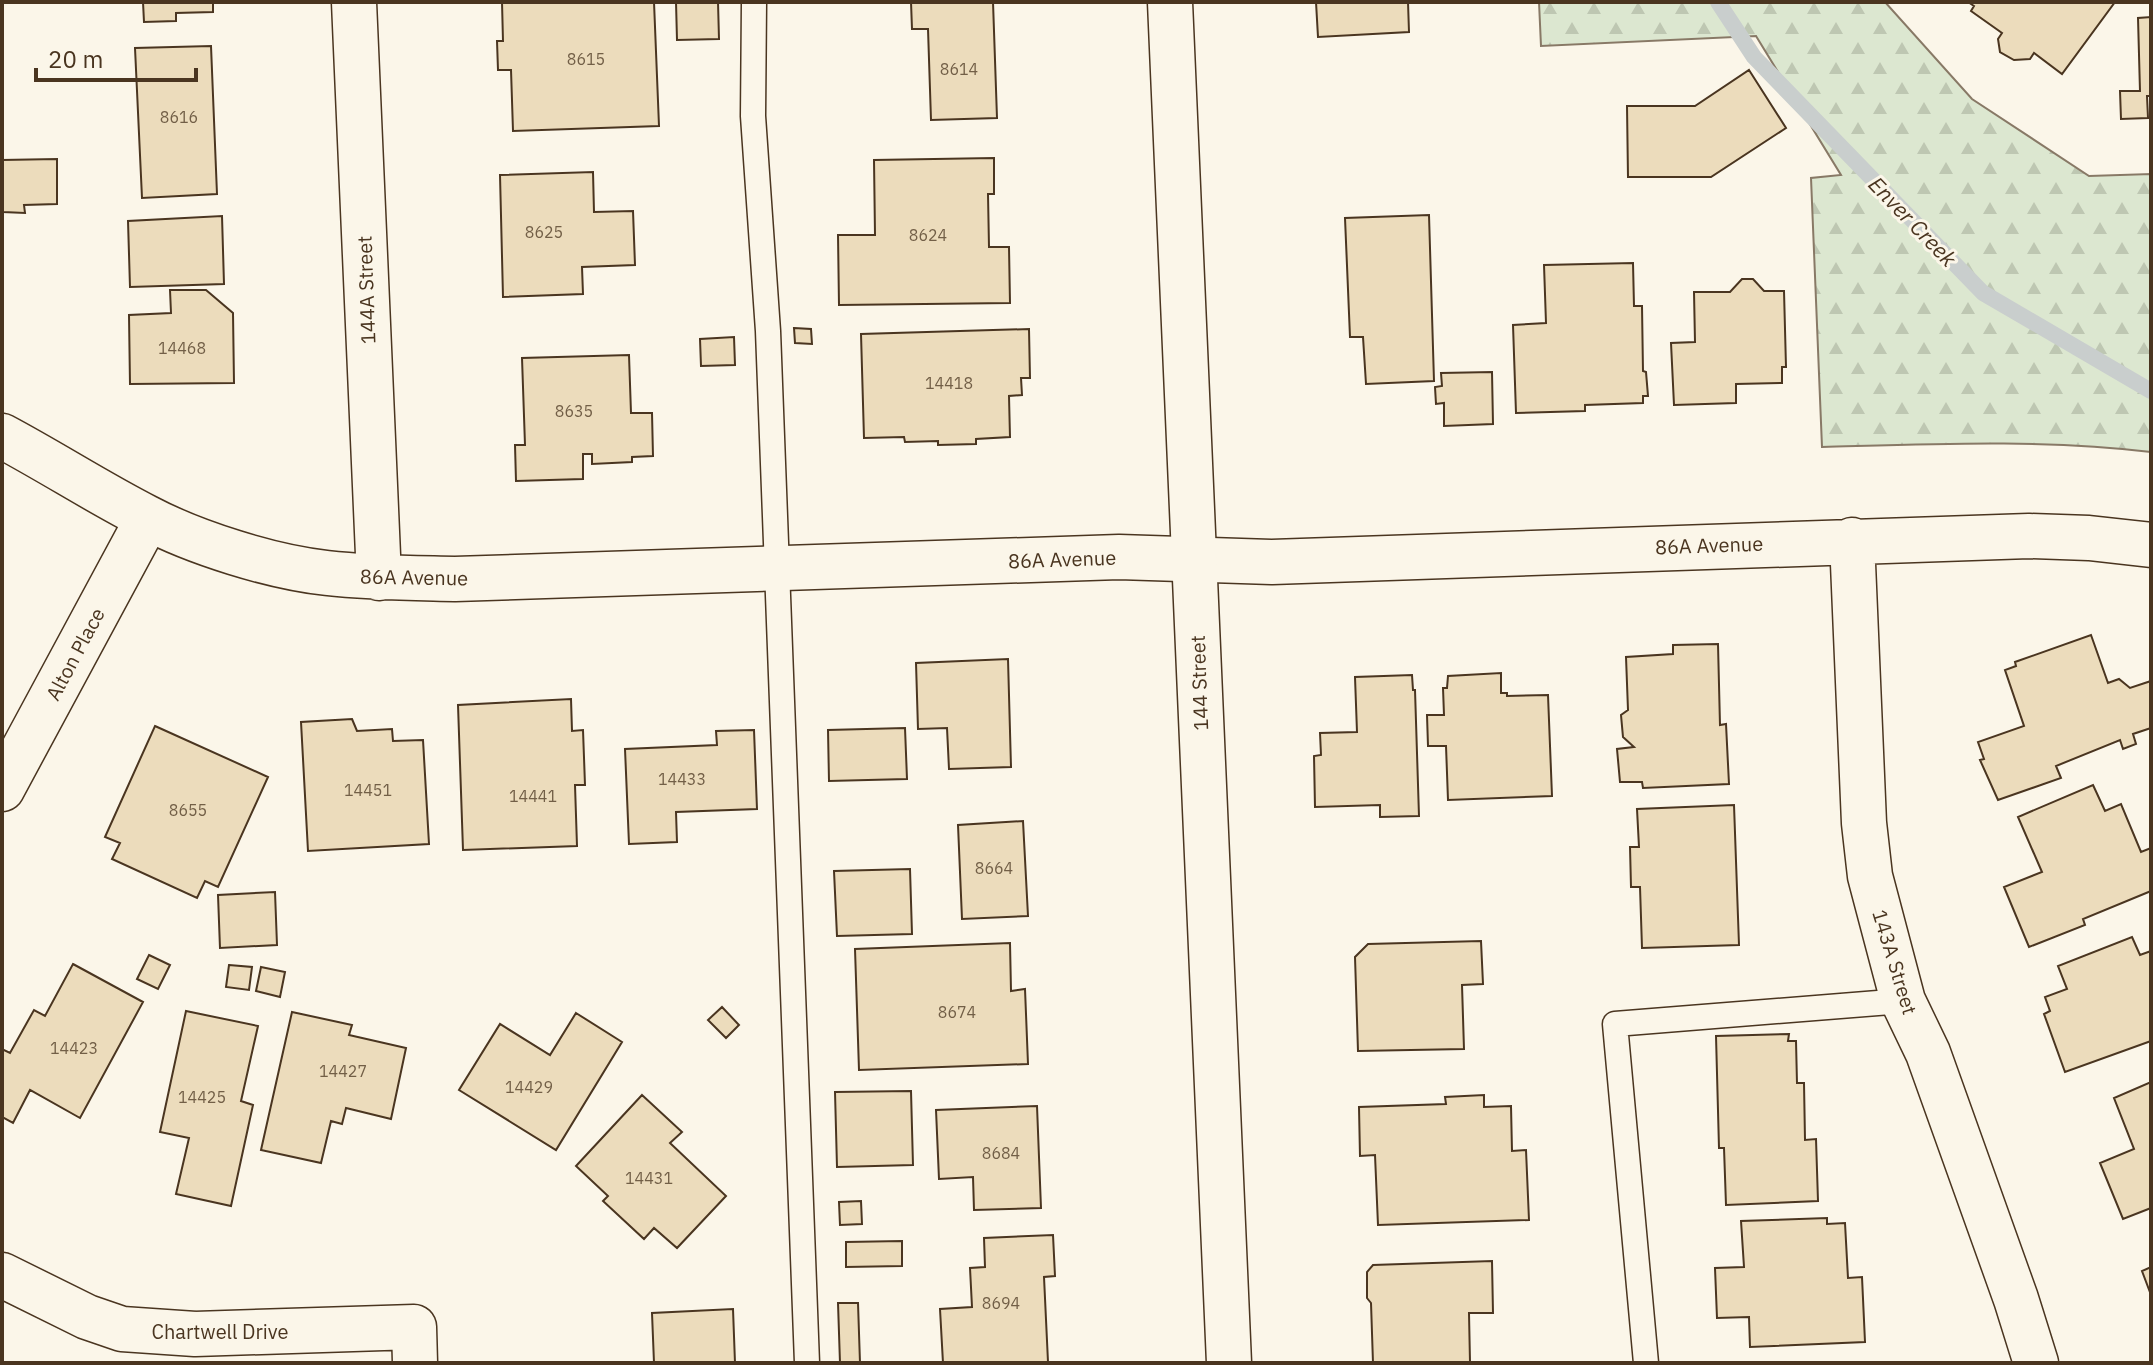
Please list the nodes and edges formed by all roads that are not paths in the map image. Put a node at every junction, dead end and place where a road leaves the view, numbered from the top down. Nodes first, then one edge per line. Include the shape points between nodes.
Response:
1 (354, 2) edge
2 (754, 2) edge
3 (1170, 2) edge
4 (2, 436) edge
5 (148, 518) junction
6 (1852, 540) junction
7 (2151, 545) edge
8 (1195, 559) junction
9 (778, 569) junction
10 (379, 578) junction
11 (2, 789) edge
12 (1903, 1001) junction
13 (2, 1275) edge
14 (415, 1363) edge
15 (807, 1363) edge
16 (1229, 1363) edge
17 (1646, 1363) edge
18 (2036, 1363) edge

1 - 10 street, 144A Street
2 - 9 lane via 753,116
3 - 8 street, 144 Street
4 - 5 street, 86A Avenue
5 - 10 street, 86A Avenue via 267,561
5 - 11 street, Alton Place
6 - 7 street, 86A Avenue via 2029,536
6 - 8 street, 86A Avenue via 1272,562
6 - 12 street, 143A Street via 1865,836 1870,876
8 - 9 street, 86A Avenue
8 - 16 street, 144 Street
9 - 10 street, 86A Avenue
9 - 15 lane
12 - 17 lane via 1615,1024
12 - 18 street, 143A Street via 1928,1053
13 - 14 street, Chartwell Drive via 122,1329 195,1334 414,1327

